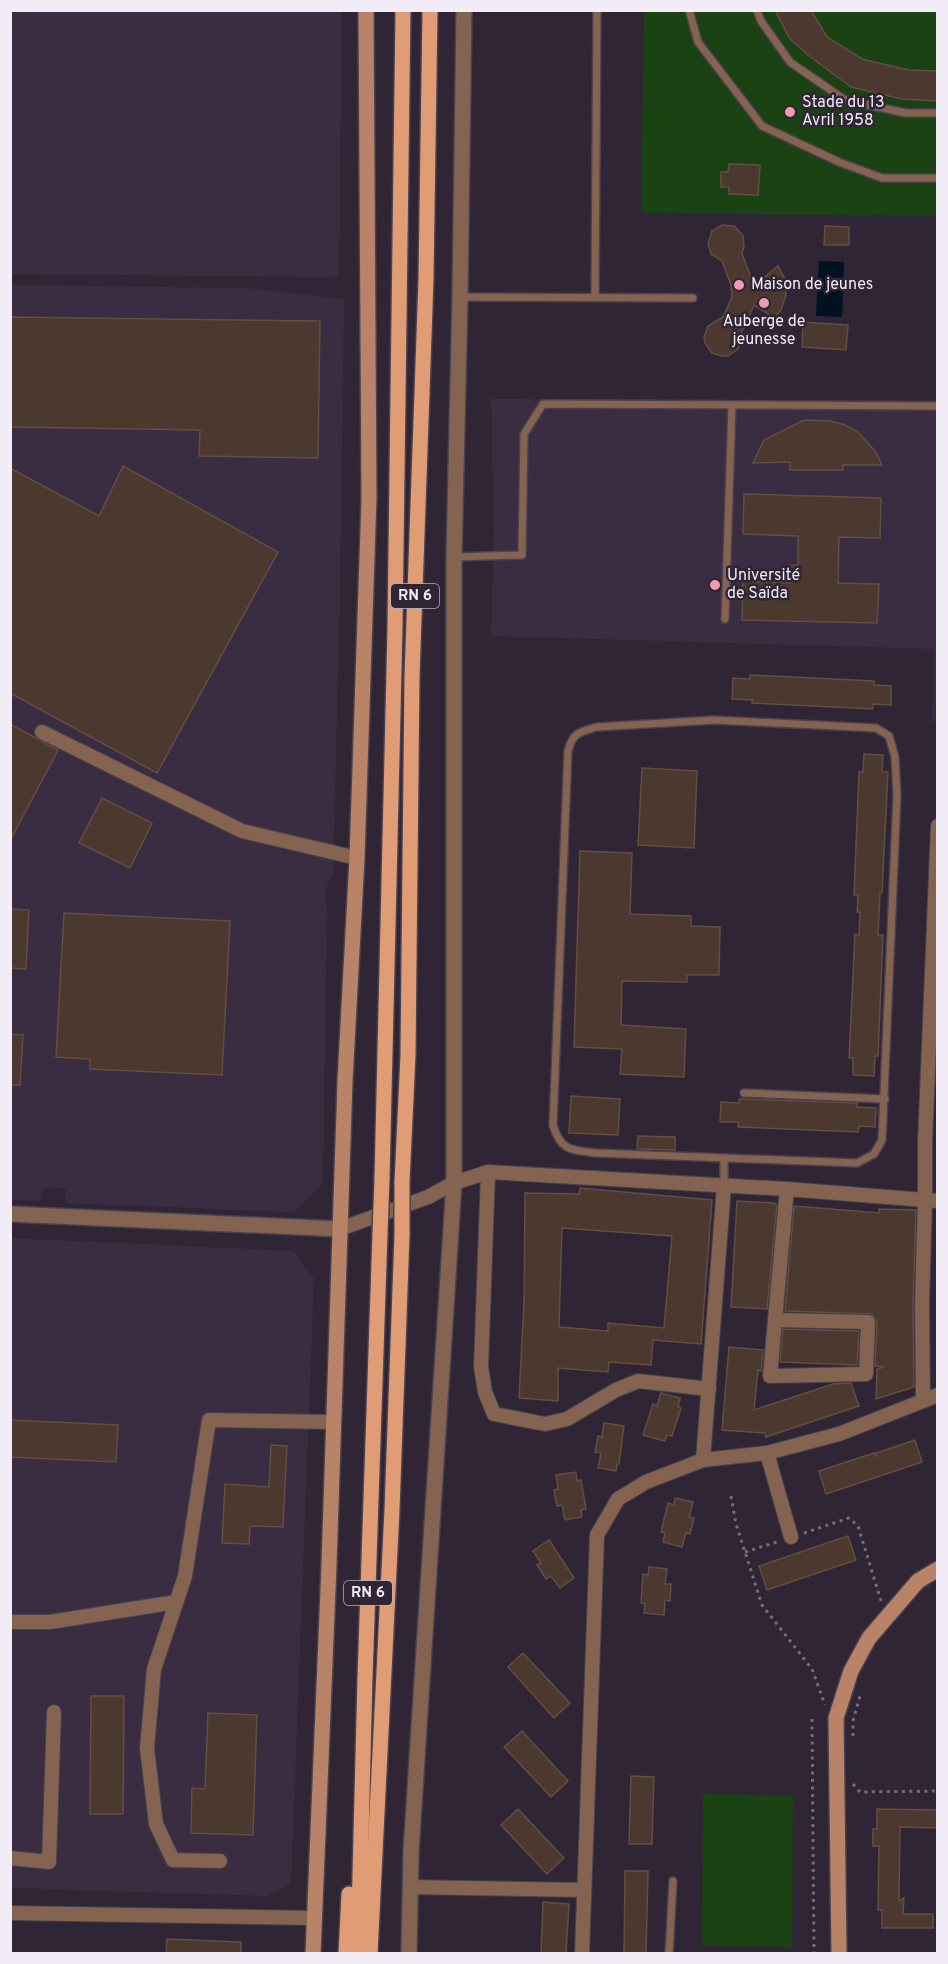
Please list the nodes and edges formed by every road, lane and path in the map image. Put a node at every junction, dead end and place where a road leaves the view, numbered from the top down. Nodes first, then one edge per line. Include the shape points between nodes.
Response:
1 (366, 10) edge
2 (403, 10) edge
3 (430, 10) edge
4 (464, 10) edge
5 (597, 10) edge
6 (689, 10) edge
7 (757, 10) edge
8 (938, 113) edge
9 (938, 178) edge
10 (460, 297) junction
11 (595, 298) junction
12 (693, 298) dead end
13 (732, 405) junction
14 (938, 406) edge
15 (454, 557) junction
16 (725, 619) dead end
17 (42, 732) dead end
18 (938, 826) edge
19 (357, 858) junction
20 (935, 963) edge
21 (744, 1093) dead end
22 (885, 1099) junction
23 (931, 1143) edge
24 (724, 1158) junction
25 (488, 1172) junction
26 (454, 1183) junction
27 (724, 1186) junction
28 (787, 1189) junction
29 (931, 1201) edge
30 (10, 1214) edge
31 (340, 1229) junction
32 (775, 1320) junction
33 (709, 1389) junction
34 (938, 1395) edge
35 (923, 1399) junction
36 (334, 1422) junction
37 (766, 1453) junction
38 (703, 1460) junction
39 (731, 1497) dead end
40 (791, 1537) junction
41 (745, 1552) junction
42 (938, 1569) edge
43 (176, 1602) junction
44 (882, 1602) dead end
45 (10, 1622) edge
46 (384, 1673) junction
47 (365, 1678) junction
48 (862, 1688) dead end
49 (825, 1707) dead end
50 (54, 1712) dead end
51 (812, 1719) dead end
52 (852, 1743) dead end
53 (851, 1777) dead end
54 (938, 1791) edge
55 (10, 1858) edge
56 (220, 1861) dead end
57 (674, 1881) dead end
58 (410, 1887) junction
59 (584, 1890) junction
60 (10, 1913) edge
61 (314, 1918) junction
62 (313, 1953) edge
63 (346, 1953) edge
64 (358, 1953) edge
65 (370, 1953) edge
66 (380, 1953) edge
67 (409, 1953) edge
68 (582, 1953) edge
69 (669, 1953) edge
70 (814, 1953) edge
71 (839, 1953) edge

1 - 19 main road via 369,498
2 - 47 main road, RN 6, bridge via 395,628
3 - 46 main road, RN 6, bridge via 426,279 412,676 408,1054
4 - 10 street
5 - 11 lane
6 - 9 lane via 699,42 762,126 882,178
7 - 8 lane via 790,63 845,100 906,113
10 - 11 lane
10 - 15 street
11 - 12 lane
13 - 14 lane
13 - 15 lane via 543,404 524,434 522,555
13 - 16 lane
15 - 26 street
17 - 19 street via 242,831
18 - 20 street
19 - 31 main road
20 - 23 street
21 - 22 lane
22 - 24 lane via 882,1140 874,1154 857,1163
22 - 24 lane via 897,796 889,736 876,728 714,720 597,727 579,733 571,739 568,750 553,1125 556,1134 569,1150
23 - 29 street
24 - 27 lane
25 - 26 street
25 - 27 street
25 - 33 street via 480,1367 494,1414 545,1424 567,1419 638,1381
26 - 31 street via 428,1197
26 - 58 street
27 - 28 street
27 - 33 street
28 - 29 street
28 - 32 street
29 - 35 street via 922,1304
30 - 31 street
31 - 36 main road
32 - 32 street via 868,1322 866,1374 771,1376
33 - 38 street
34 - 35 street
35 - 37 street via 839,1434
36 - 43 street via 209,1420 185,1576
36 - 61 main road
37 - 38 street
37 - 40 street
38 - 59 street via 646,1482 618,1498 597,1535
39 - 41 path
40 - 41 path
40 - 44 path via 849,1518 858,1526
41 - 49 path via 762,1605 812,1669
42 - 71 main road via 918,1581 869,1638 851,1671 836,1718
43 - 45 street via 50,1622
43 - 56 street via 154,1669 147,1748 156,1824 173,1860
46 - 65 main road, RN 6
46 - 66 main road, RN 6
47 - 63 main road, RN 6
47 - 64 main road, RN 6
48 - 52 path
50 - 55 street via 49,1863
51 - 70 path
53 - 54 path via 860,1792
57 - 69 lane
58 - 59 street
58 - 67 street
59 - 68 street
60 - 61 street
61 - 62 main road

